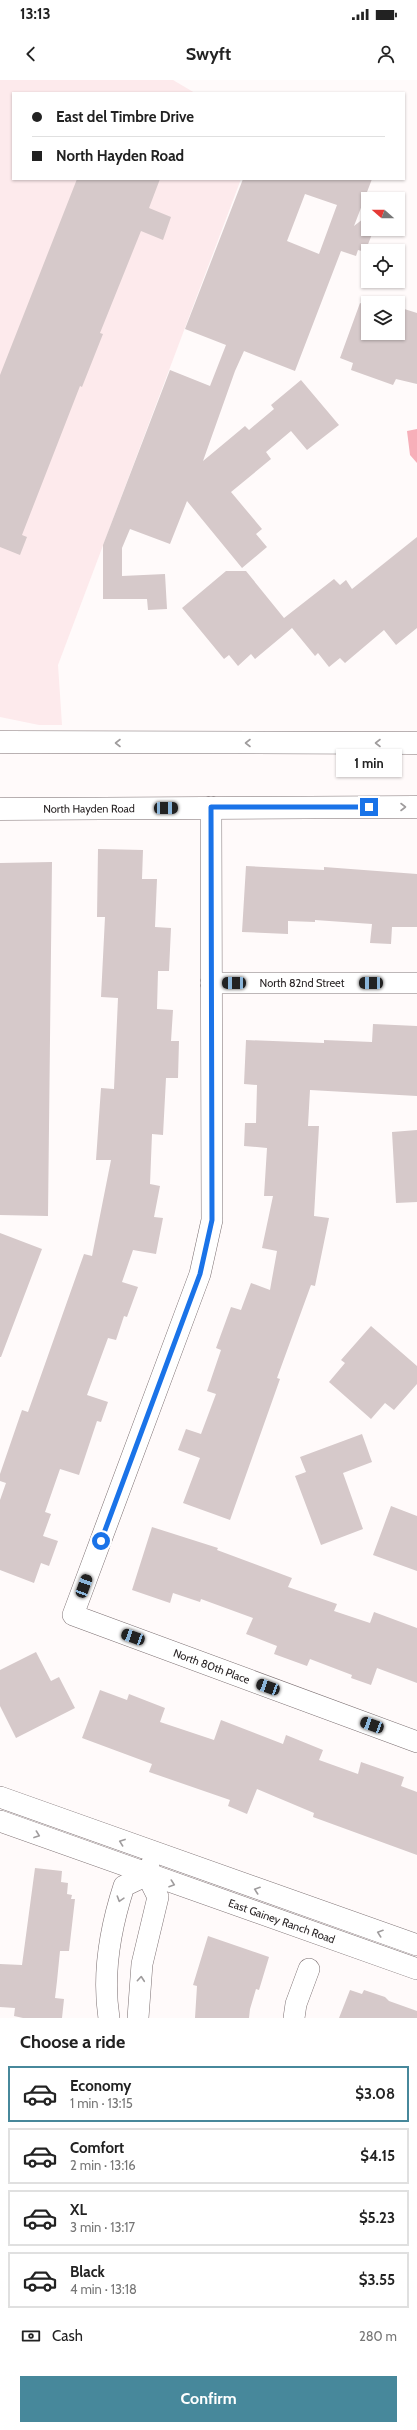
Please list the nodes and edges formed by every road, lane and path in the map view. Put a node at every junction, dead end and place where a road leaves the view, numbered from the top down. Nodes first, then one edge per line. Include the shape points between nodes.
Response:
1 (0, 742) edge
2 (417, 743) edge
3 (211, 807) junction
4 (417, 807) edge
5 (0, 809) edge
6 (211, 983) junction
7 (417, 983) edge
8 (417, 1742) edge
9 (0, 1797) edge
10 (0, 1822) edge
11 (154, 1853) junction
12 (147, 1875) junction
13 (417, 1946) edge
14 (309, 1969) dead end
15 (417, 1969) edge
16 (109, 2018) edge
17 (138, 2018) edge
18 (294, 2018) edge

2 -> 1 main road
3 -> 4 main road, North Hayden Road
3 - 5 main road, North Hayden Road
3 - 6 street
6 - 7 street, North 82nd Street
6 - 8 street, North 80th Place via 212,1220 200,1274 73,1616
11 -> 9 street, East Gainey Ranch Road
10 -> 12 street, East Gainey Ranch Road
11 - 12 street
13 -> 11 street, East Gainey Ranch Road
12 -> 15 street, East Gainey Ranch Road
12 -> 16 street via 124,1886 113,1921 107,1963
17 -> 12 street via 142,1964 158,1897
14 - 18 street via 296,2004

